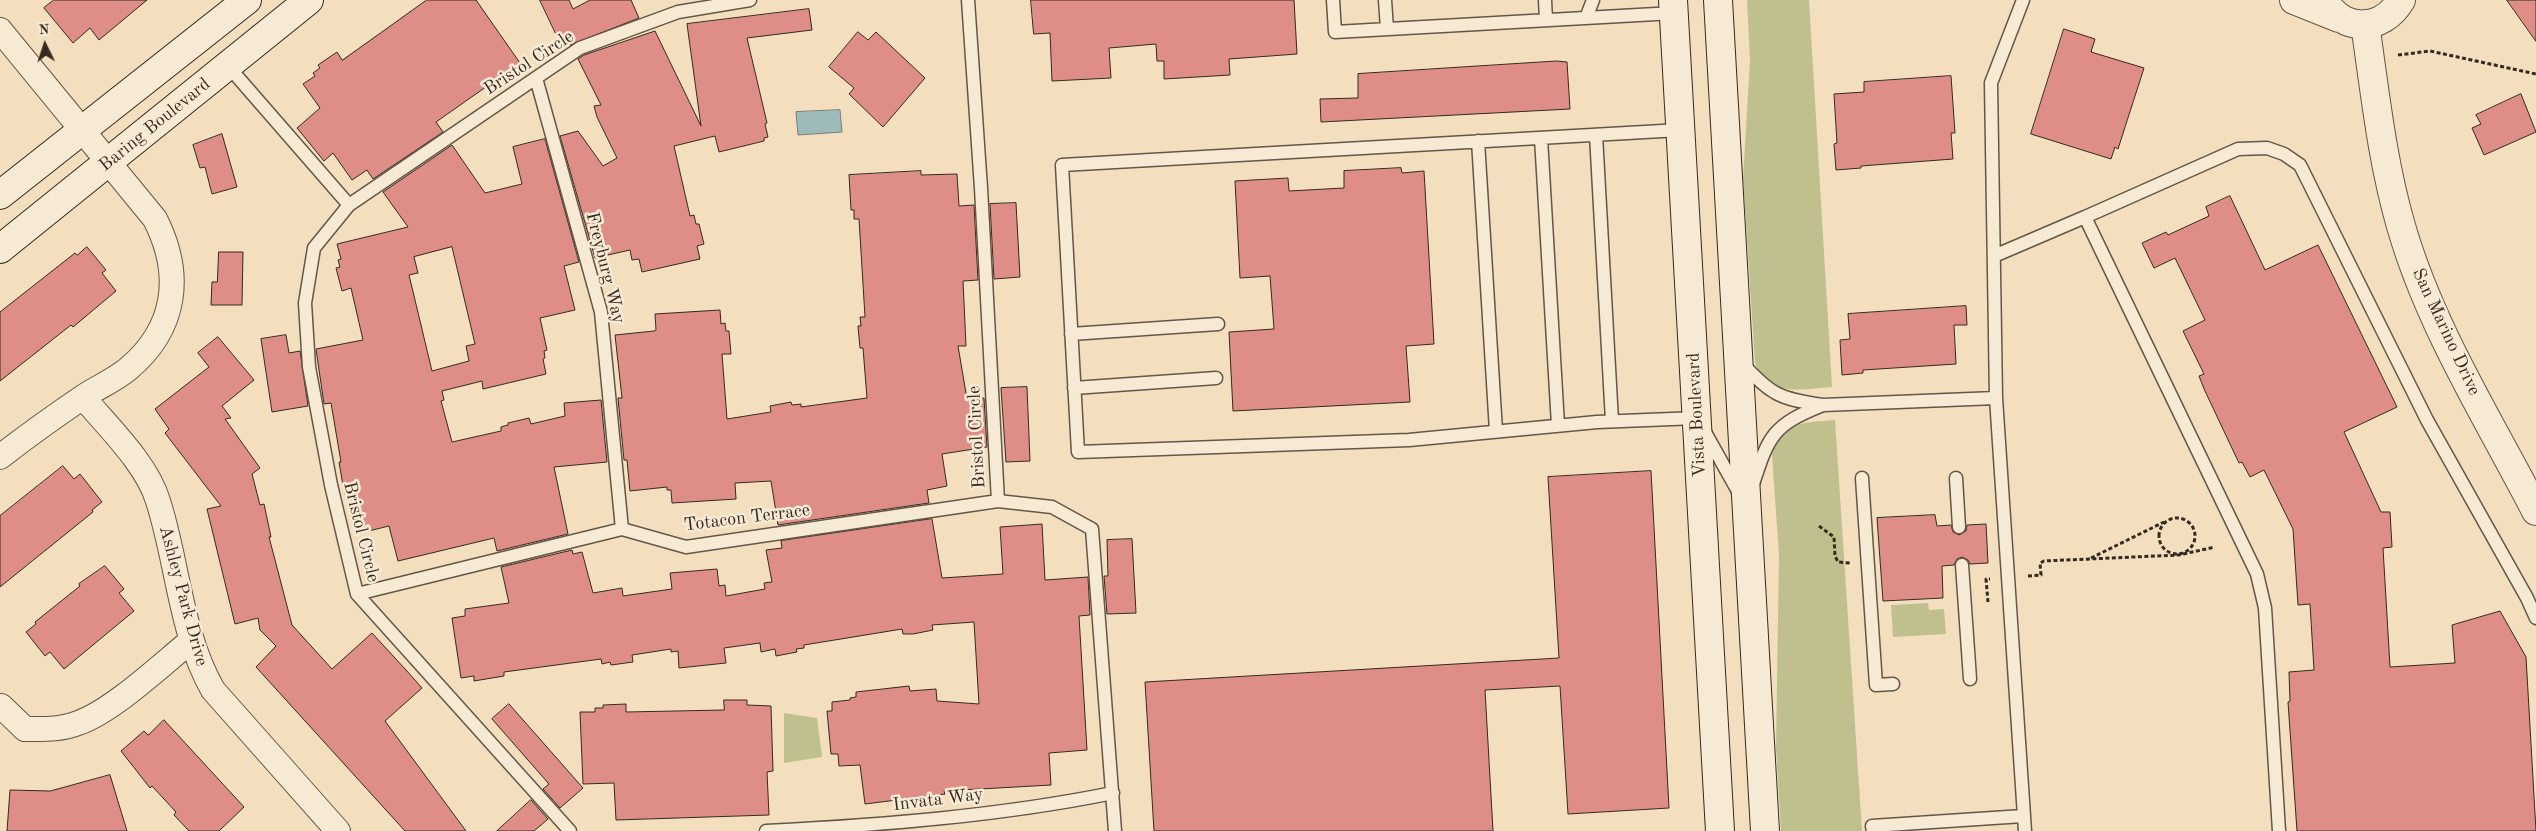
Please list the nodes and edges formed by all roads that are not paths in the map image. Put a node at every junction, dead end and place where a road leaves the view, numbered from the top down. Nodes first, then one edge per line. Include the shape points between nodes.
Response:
1 (247, 0) edge
2 (309, 0) edge
3 (750, 0) edge
4 (968, 0) edge
5 (1333, 0) edge
6 (1386, 0) edge
7 (1544, 0) edge
8 (1593, 0) edge
9 (1718, 0) edge
10 (2023, 0) edge
11 (2294, 0) edge
12 (2401, 0) edge
13 (1673, 6) edge
14 (2343, 14) edge
15 (1586, 18) junction
16 (1546, 20) junction
17 (1387, 29) junction
18 (0, 30) edge
19 (228, 66) junction
20 (536, 78) junction
21 (82, 129) junction
22 (1680, 130) junction
23 (1596, 135) junction
24 (1541, 138) junction
25 (1478, 141) junction
26 (109, 162) junction
27 (0, 196) edge
28 (349, 205) junction
29 (2085, 217) junction
30 (0, 249) edge
31 (1994, 256) junction
32 (1218, 324) dead end
33 (1071, 334) junction
34 (1738, 359) junction
35 (1216, 378) dead end
36 (1074, 388) junction
37 (83, 397) junction
38 (1996, 398) junction
39 (1822, 404) junction
40 (1697, 418) junction
41 (1612, 421) junction
42 (1558, 426) junction
43 (1496, 431) junction
44 (0, 457) edge
45 (1862, 478) dead end
46 (1956, 478) dead end
47 (998, 501) junction
48 (1746, 506) junction
49 (2536, 511) edge
50 (1959, 527) dead end
51 (622, 529) junction
52 (1962, 565) dead end
53 (358, 594) junction
54 (2536, 618) edge
55 (192, 640) junction
56 (1970, 679) dead end
57 (1893, 684) dead end
58 (1, 706) edge
59 (1113, 793) junction
60 (2024, 816) junction
61 (338, 831) edge
62 (570, 831) edge
63 (766, 831) edge
64 (1115, 831) edge
65 (1720, 831) edge
66 (1765, 831) edge
67 (1873, 831) edge
68 (2024, 831) edge
69 (2279, 831) edge

1 - 21 main road
2 - 19 main road, Baring Boulevard
3 - 20 lane, Bristol Circle via 678,12 580,48
4 - 47 lane, Bristol Circle
5 - 17 lane via 1335,32
6 - 17 lane
7 - 16 lane
8 - 15 lane
9 - 34 main road
10 - 31 lane via 1991,83
11 - 14 main road
12 - 14 main road via 2389,15 2372,24
13 - 15 lane
13 - 22 main road, Vista Boulevard
14 - 49 main road, San Marino Drive via 2416,272 2435,318
15 - 16 lane
16 - 17 lane
18 - 21 street
19 - 26 main road, Baring Boulevard
19 - 28 lane
20 - 28 lane, Bristol Circle
20 - 51 lane, Freyburg Way via 601,312
21 - 26 street
21 - 27 main road
22 - 23 lane
22 - 40 main road, Vista Boulevard
23 - 24 lane
23 - 41 lane
24 - 25 lane
24 - 42 lane
25 - 33 lane via 1062,164
25 - 43 lane
26 - 30 main road, Baring Boulevard
26 - 37 street via 155,219 165,239 171,260 171,295 162,328 148,351 127,370
28 - 53 lane, Bristol Circle via 314,248 304,303 309,367 331,485
29 - 31 lane
29 - 54 lane via 2238,149 2267,148 2300,165 2426,420
29 - 69 lane via 2257,574 2265,608
31 - 38 lane
32 - 33 lane
33 - 36 lane
34 - 39 lane via 1758,381 1778,396
34 - 48 main road
35 - 36 lane
36 - 43 lane via 1078,452 1409,440
37 - 44 street
37 - 55 street, Ashley Park Drive via 147,476 158,500
38 - 39 lane
38 - 60 lane
39 - 48 lane via 1776,430 1767,443
40 - 41 lane
40 - 48 lane
40 - 65 main road, Vista Boulevard
41 - 42 lane
42 - 43 lane
45 - 57 lane via 1876,685
46 - 50 lane
47 - 51 lane, Totacon Terrace via 686,547
47 - 59 lane, Bristol Circle via 1052,507 1092,529
48 - 66 main road
51 - 53 lane, Totacon Terrace
52 - 56 lane
53 - 62 lane, Bristol Circle
55 - 58 street via 101,712 78,724 52,729 25,728
55 - 61 street, Ashley Park Drive via 200,667 213,690
59 - 63 lane, Invata Way via 1054,805 871,826
59 - 64 lane, Bristol Circle
60 - 67 lane via 1872,826
60 - 68 lane

